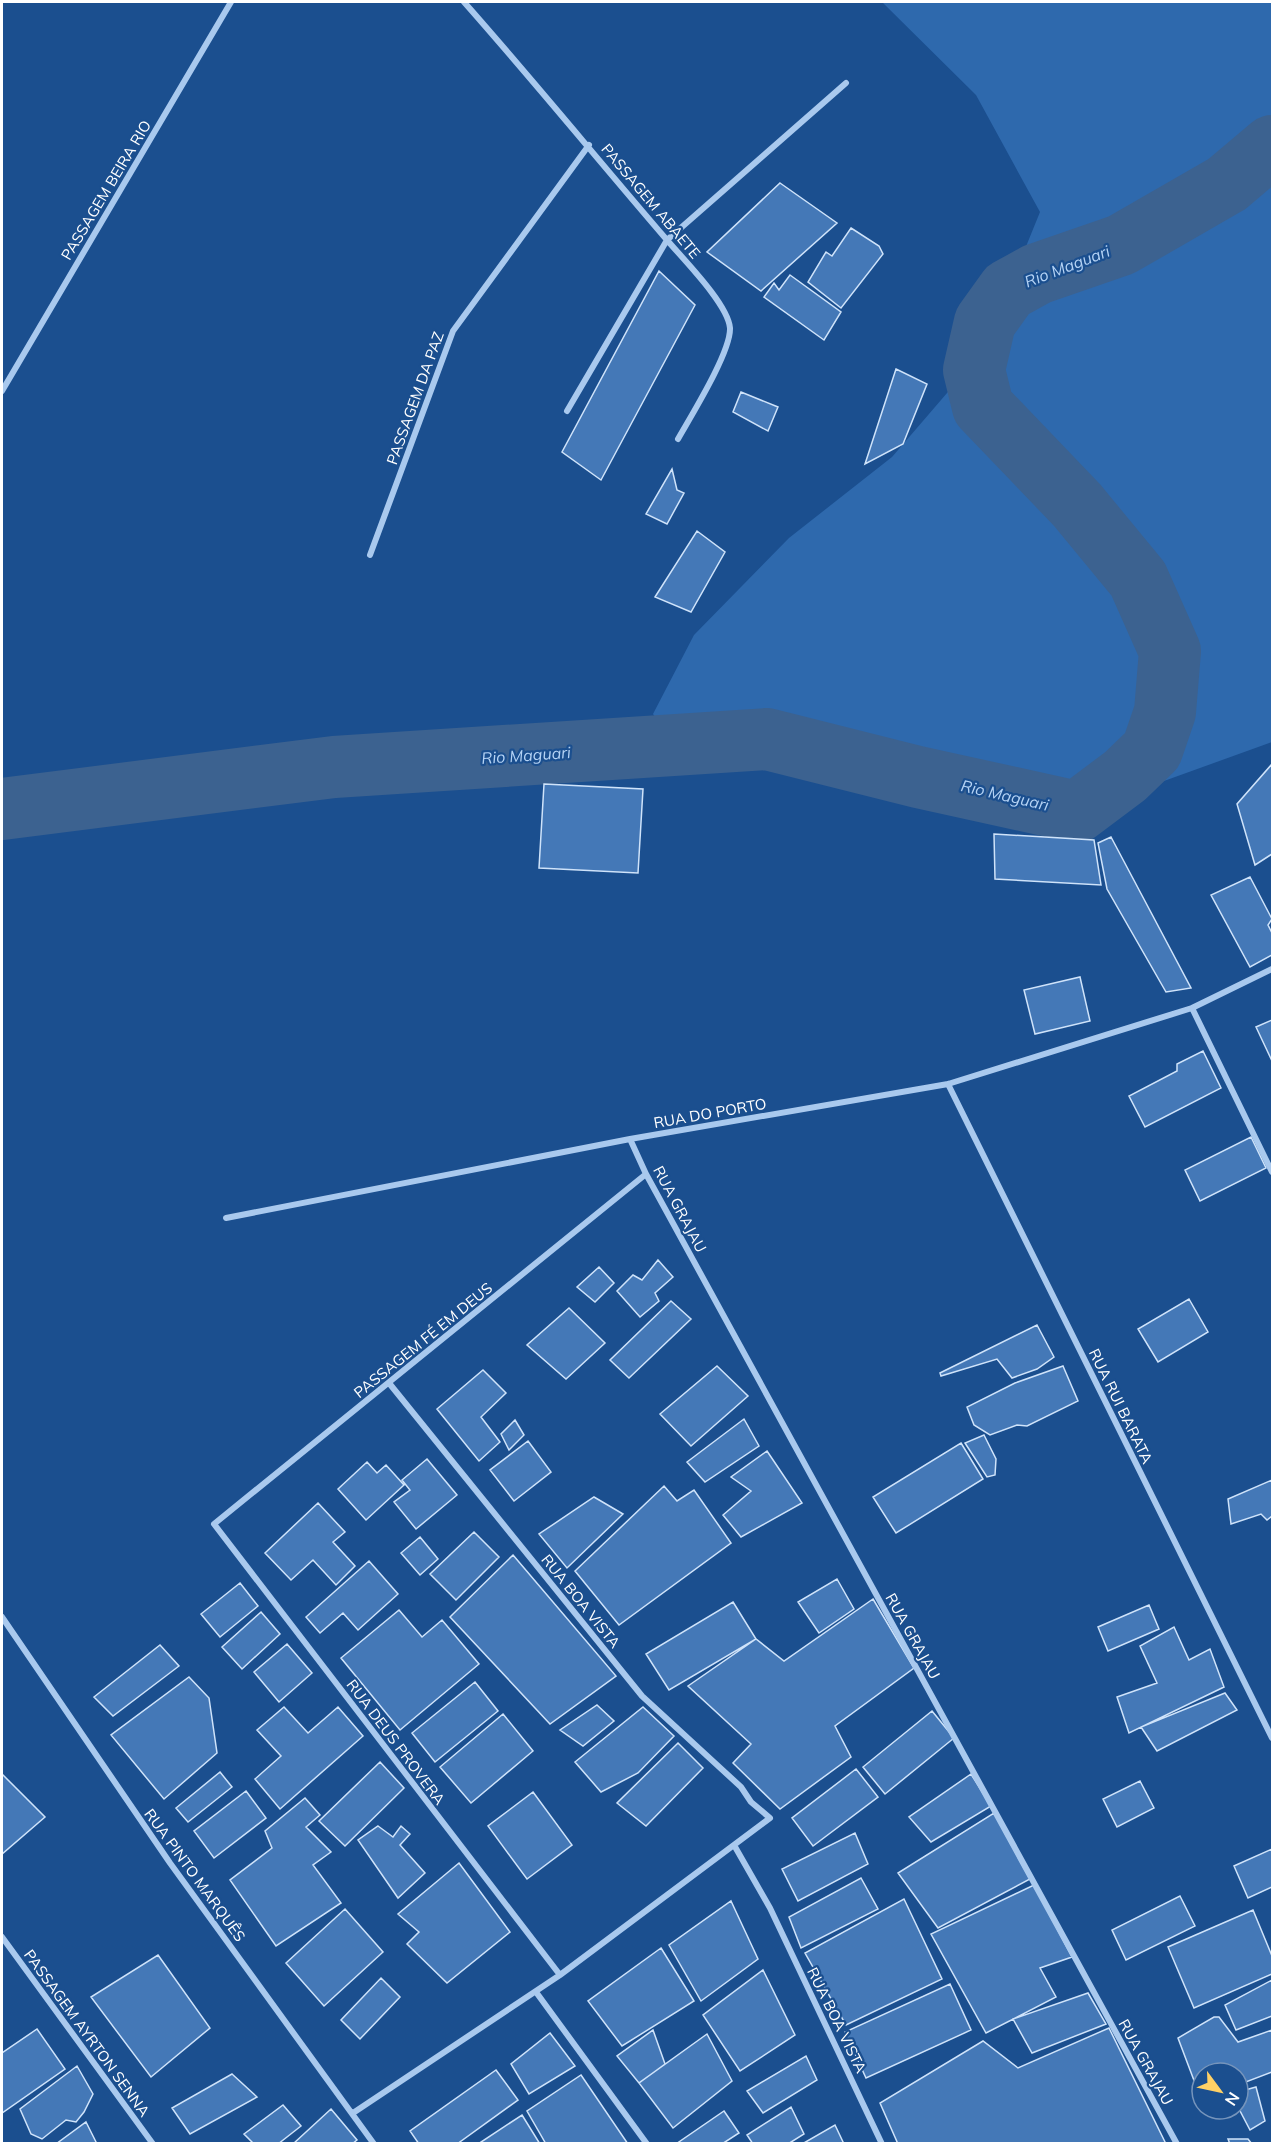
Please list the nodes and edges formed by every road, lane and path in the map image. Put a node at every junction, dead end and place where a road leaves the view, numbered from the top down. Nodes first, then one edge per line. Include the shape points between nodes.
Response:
1 (231, 2) edge
2 (464, 2) edge
3 (846, 83) dead end
4 (590, 146) junction
5 (667, 240) junction
6 (2, 391) edge
7 (567, 411) dead end
8 (678, 439) dead end
9 (370, 555) dead end
10 (1272, 969) edge
11 (1192, 1008) junction
12 (948, 1084) junction
13 (630, 1138) junction
14 (1272, 1172) edge
15 (646, 1174) junction
16 (226, 1218) dead end
17 (388, 1383) junction
18 (214, 1524) joint
19 (2, 1617) edge
20 (1272, 1738) edge
21 (734, 1845) junction
22 (2, 1937) edge
23 (560, 1975) junction
24 (536, 1992) junction
25 (353, 2114) junction
26 (153, 2144) edge
27 (374, 2144) edge
28 (647, 2144) edge
29 (882, 2144) edge
30 (1177, 2144) edge

1 - 6 street, PASSAGEM BEIRA RIO
2 - 4 street, PASSAGEM ABAETE
3 - 5 street
4 - 5 street, PASSAGEM ABAETE
4 - 9 street, PASSAGEM DA PAZ via 453,331
5 - 7 street
5 - 8 street, PASSAGEM ABAETE via 705,284 730,329 714,375
10 - 11 street, RUA DO PORTO
11 - 12 street, RUA DO PORTO
11 - 14 street
12 - 13 street, RUA DO PORTO
12 - 20 street, RUA RUI BARATA
13 - 15 street, RUA GRAJAU
13 - 16 street, RUA DO PORTO
15 - 17 street, PASSAGEM FÉ EM DEUS
15 - 30 street, RUA GRAJAU
17 - 18 street, PASSAGEM FÉ EM DEUS
17 - 21 street, RUA BOA VISTA via 642,1696 770,1818
18 - 23 street, RUA DEUS PROVERA
19 - 25 street, RUA PINTO MARQUÊS via 170,1863
21 - 23 street
21 - 29 street, RUA BOA VISTA via 770,1908
22 - 26 street, PASSAGEM AYRTON SENNA
23 - 24 street
24 - 25 street
24 - 28 street
25 - 27 street, RUA PINTO MARQUÊS

